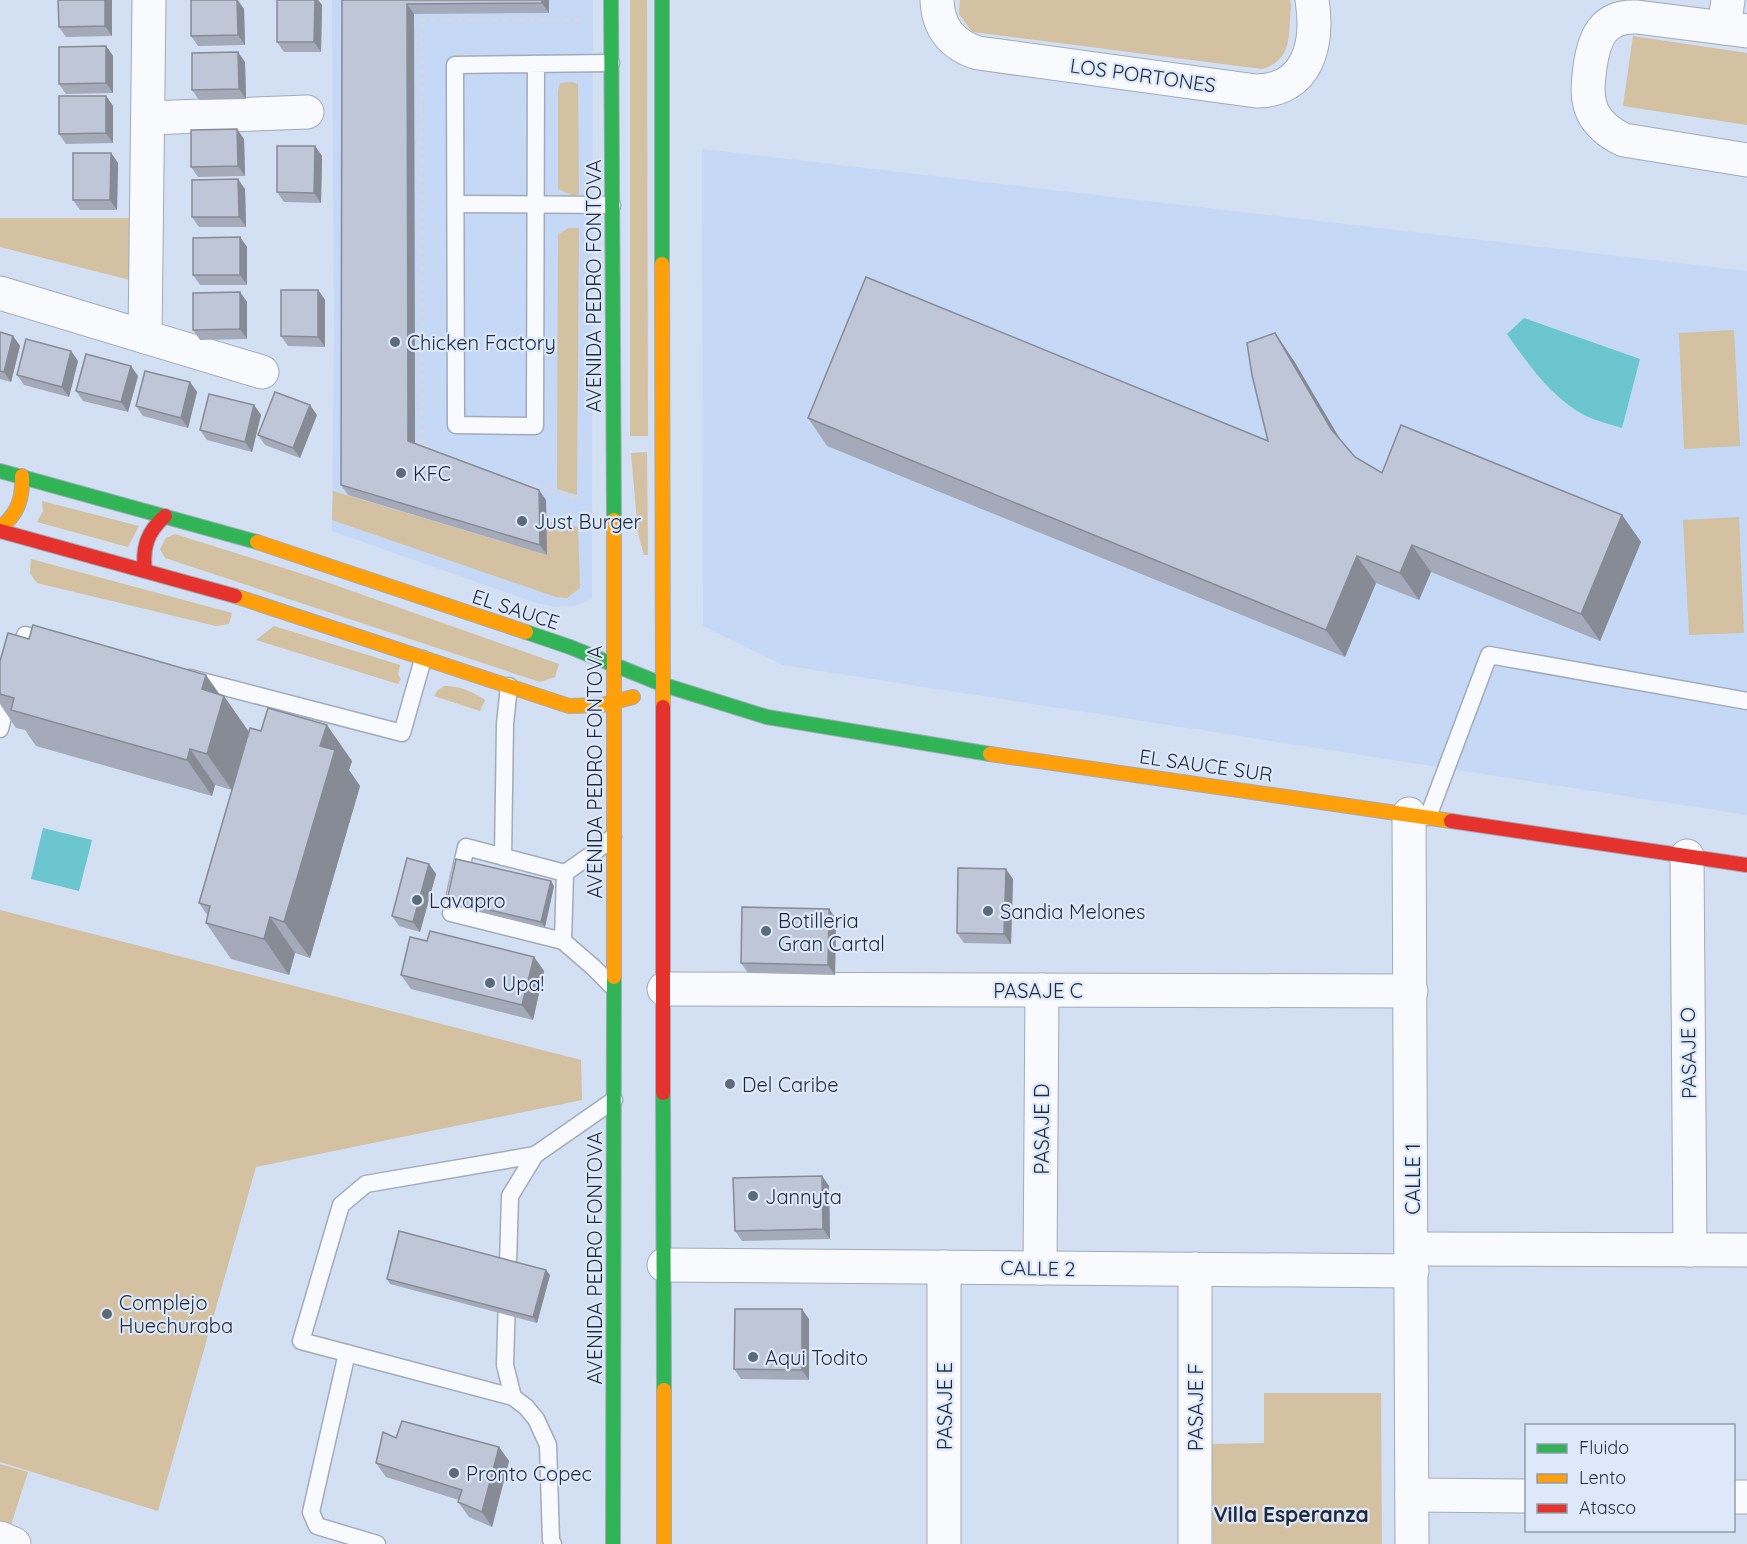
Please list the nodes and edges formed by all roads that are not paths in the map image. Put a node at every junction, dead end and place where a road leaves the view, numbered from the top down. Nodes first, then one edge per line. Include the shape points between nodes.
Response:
1 (149, 0) edge
2 (611, 0) edge
3 (662, 0) edge
4 (937, 0) edge
5 (1312, 0) edge
6 (1733, 20) edge
7 (611, 63) junction
8 (536, 64) junction
9 (307, 112) dead end
10 (148, 118) junction
11 (1747, 160) edge
12 (456, 204) junction
13 (536, 204) junction
14 (612, 205) junction
15 (0, 293) edge
16 (145, 337) junction
17 (262, 372) dead end
18 (0, 471) edge
19 (22, 476) junction
20 (165, 516) junction
21 (0, 530) edge
22 (145, 571) junction
23 (71, 647) edge
24 (423, 658) junction
25 (614, 663) junction
26 (173, 674) edge
27 (664, 685) junction
28 (509, 687) junction
29 (1747, 701) edge
30 (614, 705) junction
31 (0, 729) edge
32 (1419, 816) junction
33 (613, 837) junction
34 (1687, 856) junction
35 (503, 857) junction
36 (1747, 865) edge
37 (565, 873) junction
38 (563, 941) junction
39 (614, 988) junction
40 (664, 989) junction
41 (1042, 990) junction
42 (1411, 990) junction
43 (614, 1100) junction
44 (535, 1155) junction
45 (1690, 1250) junction
46 (1747, 1250) edge
47 (1412, 1260) junction
48 (664, 1265) junction
49 (944, 1267) junction
50 (1040, 1268) junction
51 (1195, 1269) junction
52 (347, 1353) junction
53 (513, 1397) junction
54 (1412, 1495) junction
55 (1525, 1496) edge
56 (0, 1538) edge
57 (14, 1544) edge
58 (377, 1544) edge
59 (553, 1544) edge
60 (613, 1544) edge
61 (664, 1544) edge
62 (944, 1544) edge
63 (1195, 1544) edge
64 (1412, 1544) edge

1 - 10 street
2 - 7 street, AVENIDA PEDRO FONTOVA
3 - 27 street
4 - 5 street, LOS PORTONES via 947,34 978,53 1256,91 1280,88 1300,74 1312,40
6 - 11 street via 1627,16 1609,24 1594,42 1589,102 1602,125 1624,140
7 - 8 lane
7 - 14 street, AVENIDA PEDRO FONTOVA
8 - 12 lane via 455,65
8 - 13 lane
9 - 10 street
10 - 16 street
12 - 13 lane
12 - 13 lane via 456,425 535,426
13 - 14 lane
14 - 25 street, AVENIDA PEDRO FONTOVA
15 - 16 street
16 - 17 street
18 - 19 street, EL SAUCE
19 - 20 street, EL SAUCE
19 - 21 street via 18,510
20 - 22 street via 145,540
20 - 25 street, EL SAUCE via 315,561
21 - 22 street
22 - 24 street via 255,602
23 - 31 lane via 25,635
24 - 26 lane via 402,733
24 - 28 street
25 - 27 street, EL SAUCE
25 - 30 street, AVENIDA PEDRO FONTOVA
27 - 30 street
27 - 32 street, EL SAUCE SUR via 767,717 828,728
27 - 40 street
28 - 30 street via 569,706
28 - 35 lane
29 - 32 lane via 1489,655
30 - 33 street, AVENIDA PEDRO FONTOVA
32 - 34 street, EL SAUCE SUR
32 - 42 street, CALLE 1
33 - 37 lane
33 - 39 street, AVENIDA PEDRO FONTOVA
34 - 36 street, EL SAUCE SUR
34 - 45 street, PASAJE O
35 - 37 lane
35 - 38 lane via 466,847 451,913
37 - 38 lane
38 - 39 lane
39 - 43 street, AVENIDA PEDRO FONTOVA
40 - 41 street, PASAJE C
40 - 48 street
41 - 42 street, PASAJE C
41 - 50 street, PASAJE D
42 - 47 street, CALLE 1
43 - 44 lane
43 - 60 street, AVENIDA PEDRO FONTOVA
44 - 52 lane via 366,1184 341,1205 301,1341
44 - 53 lane via 510,1196 505,1365
45 - 46 street
45 - 47 street
47 - 51 street, CALLE 2
47 - 54 street, CALLE 1
48 - 49 street, CALLE 2
48 - 61 street
49 - 50 street, CALLE 2
49 - 62 street, PASAJE E
50 - 51 street, CALLE 2
51 - 63 street, PASAJE F
52 - 53 lane
52 - 58 lane via 310,1512 317,1526
53 - 59 lane via 536,1419 548,1445
54 - 55 street
54 - 64 street, CALLE 1
56 - 57 street

